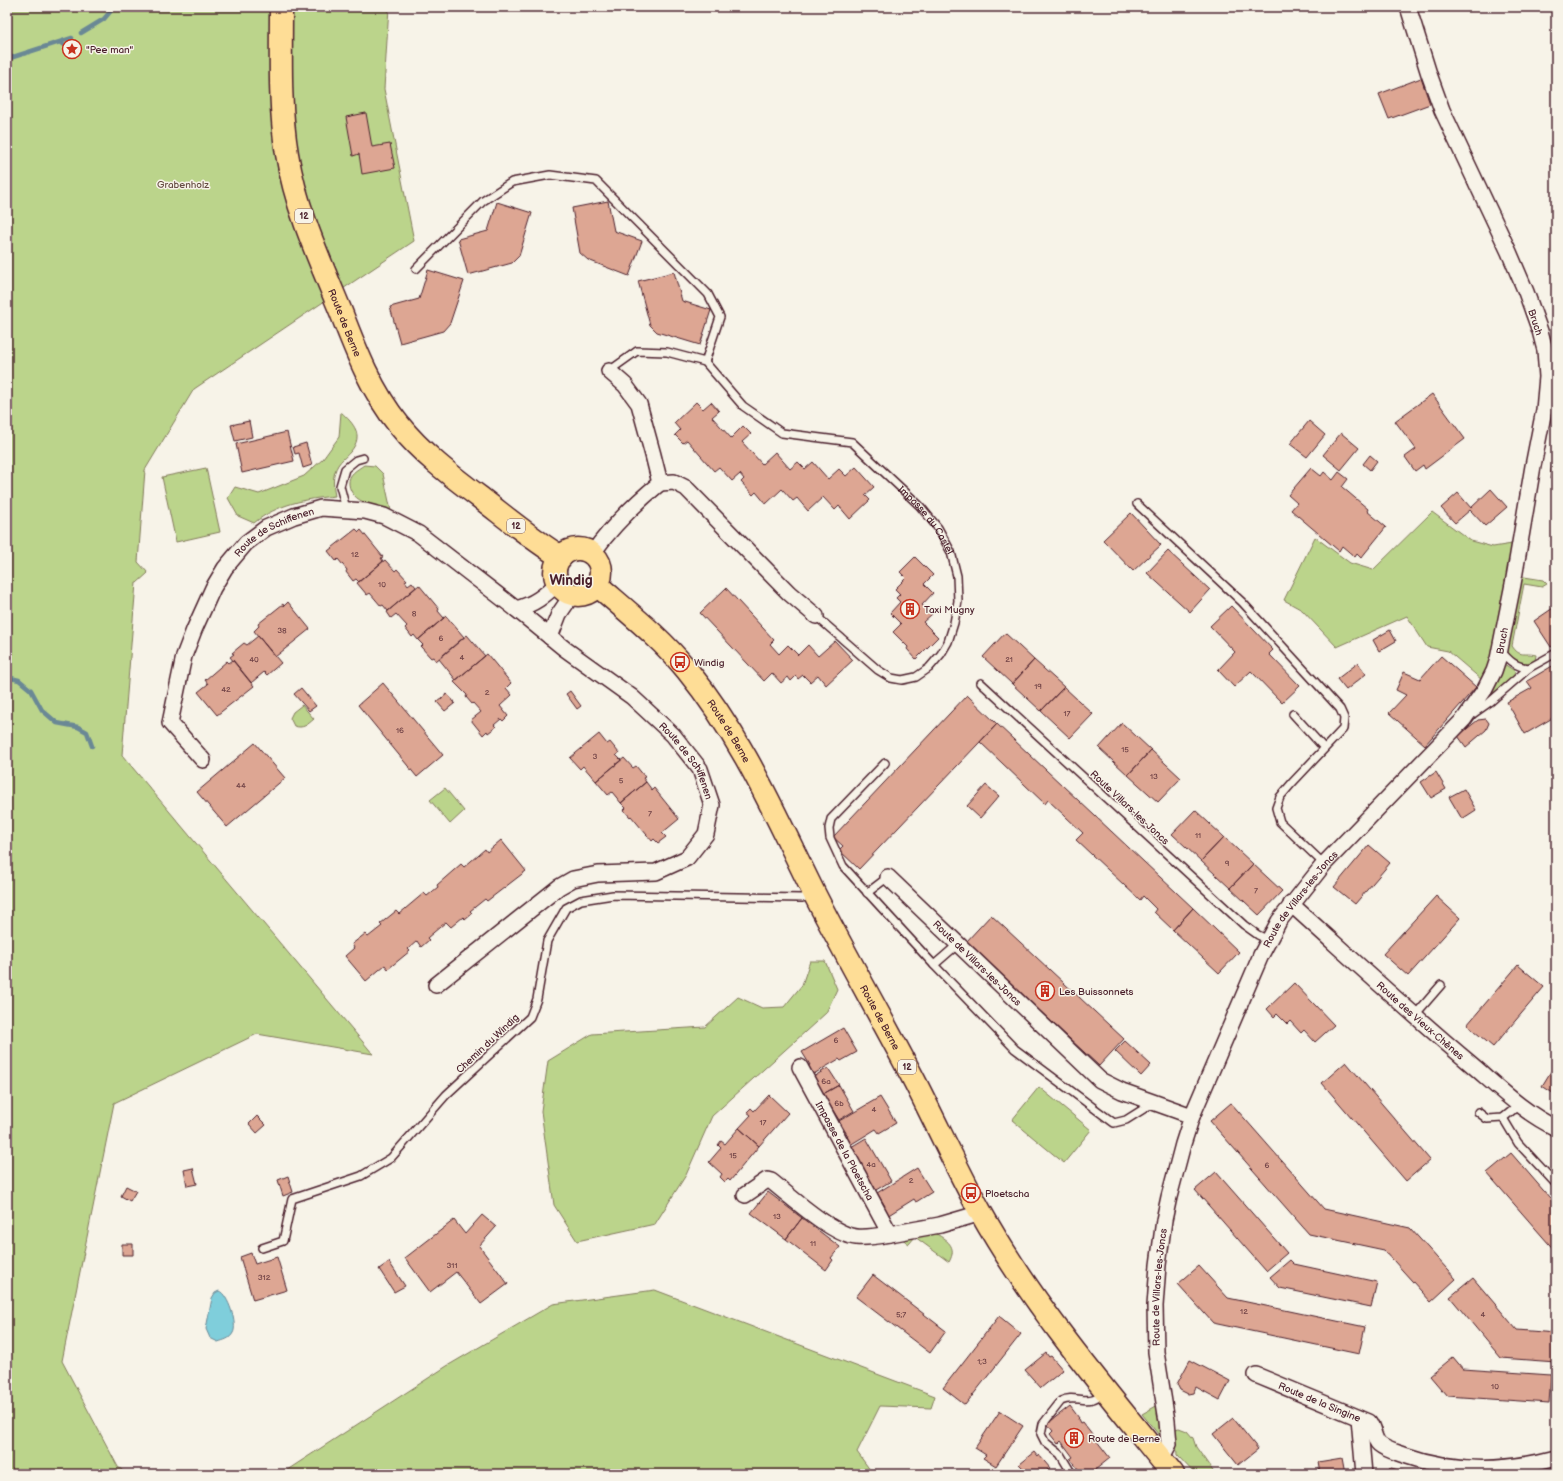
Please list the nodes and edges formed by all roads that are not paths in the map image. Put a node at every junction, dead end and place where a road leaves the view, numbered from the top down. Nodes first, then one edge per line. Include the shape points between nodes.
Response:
1 (281, 7) edge
2 (1408, 7) edge
3 (416, 268) dead end
4 (705, 362) junction
5 (609, 371) joint
6 (363, 458) dead end
7 (660, 483) junction
8 (1137, 504) dead end
9 (346, 509) junction
10 (592, 554) junction
11 (561, 558) junction
12 (597, 585) junction
13 (565, 589) junction
14 (516, 609) junction
15 (816, 616) joint
16 (550, 637) junction
17 (1500, 650) junction
18 (1556, 653) edge
19 (1529, 668) junction
20 (981, 683) dead end
21 (1293, 714) dead end
22 (1464, 719) junction
23 (1324, 748) junction
24 (203, 760) dead end
25 (884, 763) dead end
26 (1324, 864) junction
27 (888, 877) joint
28 (867, 894) junction
29 (815, 895) junction
30 (1291, 904) junction
31 (1268, 940) junction
32 (958, 945) junction
33 (934, 966) junction
34 (436, 985) dead end
35 (1441, 985) dead end
36 (1415, 1015) junction
37 (800, 1067) dead end
38 (1153, 1102) junction
39 (1519, 1104) junction
40 (1478, 1112) dead end
41 (1192, 1116) junction
42 (1503, 1118) junction
43 (1556, 1128) edge
44 (1556, 1184) edge
45 (745, 1195) dead end
46 (982, 1213) junction
47 (890, 1234) junction
48 (262, 1248) dead end
49 (1256, 1375) dead end
50 (1107, 1391) junction
51 (1359, 1418) junction
52 (1556, 1458) edge
53 (1167, 1466) edge
54 (1072, 1474) edge
55 (1364, 1474) edge

1 - 11 main road, Route de Berne / 12 via 283,126 295,189 331,290 370,380 387,409 413,441 442,468
2 - 17 street, Bruch via 1442,110 1512,258 1545,350 1544,410
3 - 4 lane via 483,200 512,182 550,176 596,181 708,294 720,317
4 - 5 lane via 667,352 637,351
4 - 15 lane, Impasse du Castel via 743,406 782,432 852,442 920,506 938,528 951,552 957,576 958,601 954,623 941,654 929,668 916,677 902,680 891,678 878,670
5 - 7 street via 625,385 639,404
6 - 9 lane via 345,468 340,486
7 - 10 street via 625,513
7 - 15 street, Impasse du Castel via 674,482 686,488 783,587
8 - 23 lane via 1242,602 1340,709 1344,718 1343,729
9 - 14 street, Route de Schiffenen via 384,516 419,534
9 - 24 street, Route de Schiffenen via 321,508 266,528 246,543 213,588 184,656 170,723
10 - 11 main road via 579,549 572,550
10 - 12 main road via 597,558 601,572
11 - 13 main road via 555,570
12 - 13 main road via 586,594
12 - 29 main road, Route de Berne / 12 via 651,632 680,662 718,711 766,794
13 - 14 street via 530,606
13 - 16 street
14 - 16 street, Route de Schiffenen
16 - 34 street, Route de Schiffenen via 632,697 677,741 700,770 712,805 706,834 686,858 656,872 598,874 573,879 559,887
17 - 19 lane via 1513,664
17 - 22 street, Bruch via 1490,681
18 - 19 lane
19 - 22 lane via 1490,702
20 - 31 lane, Route Villars-les-Joncs via 1244,925
21 - 23 lane
22 - 26 street, Route de Villars-les-Joncs
23 - 26 lane via 1280,797 1276,808 1280,822
25 - 28 lane via 831,820 829,828 830,838 843,866
26 - 30 street, Route de Villars-les-Joncs
27 - 28 lane
27 - 32 street, Route de Villars-les-Joncs
28 - 33 lane
29 - 46 main road, Route de Berne / 12
29 - 48 lane, Chemin du Windig via 802,898 613,895 581,900 566,908 547,941 537,999 530,1017 446,1095 390,1158 361,1176 292,1199 283,1241
30 - 31 street, Route de Villars-les-Joncs
30 - 36 street, Route des Vieux-Chênes
31 - 41 street, Route de Villars-les-Joncs
32 - 33 lane
32 - 38 street, Route de Villars-les-Joncs via 1100,1080
33 - 38 lane via 1015,1049 1114,1123 1126,1120
35 - 36 lane
36 - 39 street, Route des Vieux-Chênes
37 - 47 street, Impasse de la Ploetscha
38 - 41 street, Route de Villars-les-Joncs
39 - 42 lane
39 - 43 street, Route des Vieux-Chênes via 1540,1121
40 - 42 lane via 1487,1119
41 - 53 street, Route de Villars-les-Joncs via 1164,1220 1154,1306 1156,1352 1169,1444
42 - 44 lane via 1518,1143
45 - 47 street via 767,1180 840,1233 855,1237
46 - 47 street via 940,1226
46 - 50 main road, Route de Berne / 12 via 1031,1291
49 - 51 street, Route de la Singine
50 - 53 main road, Route de Berne / 12
50 - 54 lane via 1094,1399 1070,1398 1061,1401 1043,1424 1043,1439 1060,1454
51 - 52 street, Route de la Singine via 1369,1422 1376,1440 1381,1445 1415,1459 1439,1465 1500,1469
51 - 55 street

